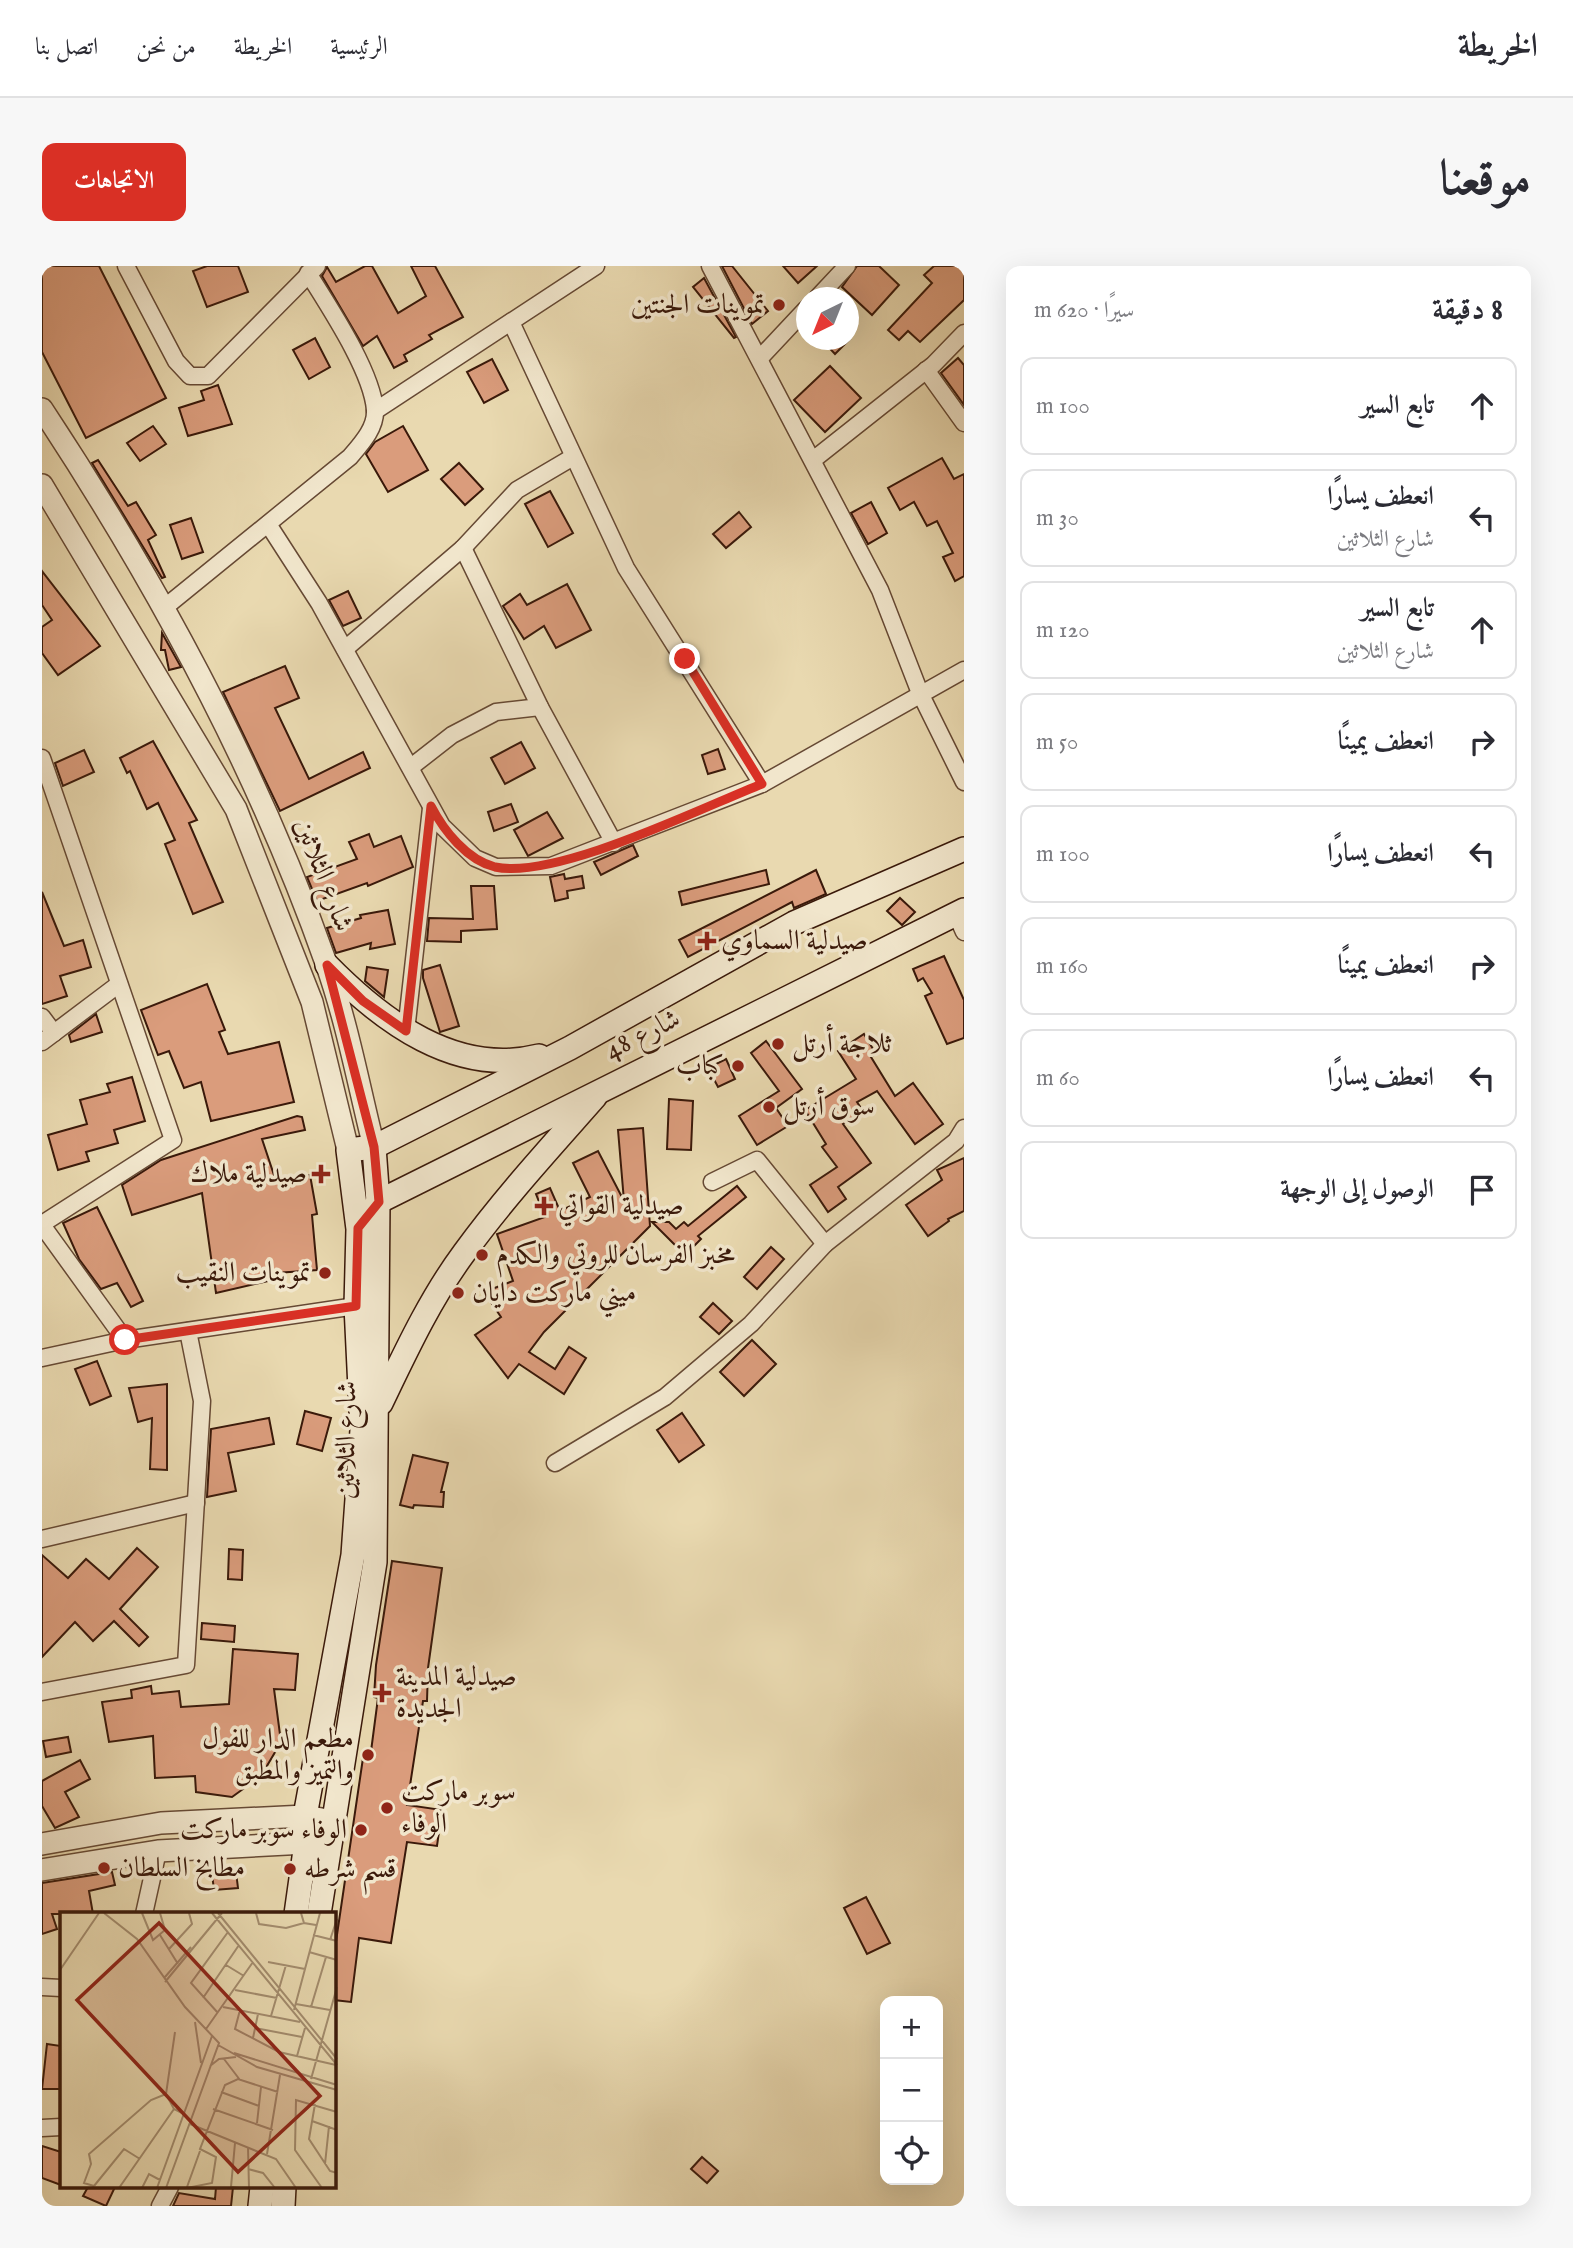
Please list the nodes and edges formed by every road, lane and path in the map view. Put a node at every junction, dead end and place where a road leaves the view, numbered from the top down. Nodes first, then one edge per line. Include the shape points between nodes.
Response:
1 (126, 266) edge
2 (596, 266) edge
3 (710, 266) edge
4 (847, 266) edge
5 (312, 269) edge
6 (827, 287) edge
7 (796, 320) edge
8 (511, 322) junction
9 (964, 334) edge
10 (760, 358) junction
11 (926, 370) junction
12 (42, 410) edge
13 (375, 411) junction
14 (964, 423) edge
15 (573, 457) junction
16 (813, 460) junction
17 (42, 485) edge
18 (268, 524) junction
19 (463, 548) junction
20 (164, 608) junction
21 (345, 649) junction
22 (964, 670) edge
23 (920, 693) junction
24 (540, 707) junction
25 (42, 758) edge
26 (411, 767) junction
27 (964, 782) edge
28 (762, 784) junction
29 (431, 806) junction
30 (614, 843) junction
31 (964, 849) edge
32 (962, 918) edge
33 (327, 965) junction
34 (119, 984) junction
35 (42, 1017) edge
36 (406, 1031) junction
37 (48, 1038) edge
38 (570, 1048) junction
39 (605, 1087) junction
40 (961, 1137) edge
41 (374, 1147) junction
42 (348, 1150) junction
43 (712, 1182) dead end
44 (379, 1202) junction
45 (42, 1225) edge
46 (358, 1228) junction
47 (825, 1244) junction
48 (356, 1306) junction
49 (188, 1331) junction
50 (125, 1340) junction
51 (42, 1358) edge
52 (378, 1409) junction
53 (555, 1463) dead end
54 (196, 1503) junction
55 (42, 1539) edge
56 (42, 1692) edge
57 (305, 1816) junction
58 (333, 1821) junction
59 (306, 1843) junction
60 (42, 1844) edge
61 (330, 1850) junction
62 (158, 1851) junction
63 (42, 1870) edge
64 (144, 1912) edge
65 (296, 1912) edge
66 (320, 1912) edge
67 (42, 1987) edge
68 (60, 1988) edge
69 (60, 2127) edge
70 (42, 2128) edge
71 (169, 2189) edge
72 (160, 2206) edge

1 - 5 street via 176,361 190,376 208,376
2 - 8 street
3 - 10 street
4 - 6 street
5 - 13 street via 351,342
7 - 10 street
8 - 13 street
8 - 15 street
9 - 11 street
10 - 16 street
11 - 14 street
11 - 16 street
12 - 20 street, شارع الثلاثين via 111,514
13 - 18 street via 367,437 350,457
15 - 19 street via 517,490
15 - 28 street via 626,568
16 - 23 street via 880,590
17 - 42 street, شارع الثلاثين via 236,809 312,1002
18 - 20 street
18 - 21 street
19 - 21 street
19 - 24 street
20 - 33 street, شارع الثلاثين via 259,792
21 - 26 street
22 - 23 street
23 - 27 street
23 - 28 street
24 - 26 street via 496,712 452,735
24 - 30 street
25 - 34 street
26 - 29 street
28 - 30 street
29 - 30 street via 442,827 461,846 496,867 551,866
29 - 36 street
31 - 38 main road, شارع 48 via 794,923
32 - 39 main road, شارع 48
33 - 36 main road via 363,1001
33 - 41 street, شارع الثلاثين
34 - 37 street
34 - 45 street via 173,1140
35 - 37 street
36 - 38 main road via 496,1061
38 - 41 main road, شارع 48
39 - 44 main road, شارع 48
39 - 52 main road via 525,1175 463,1254 417,1326
40 - 47 street
41 - 42 main road, شارع 48
41 - 44 main road, شارع الثلاثين
42 - 46 main road, شارع الثلاثين
43 - 47 street via 757,1160
44 - 46 main road, شارع 48
44 - 52 main road, شارع الثلاثين
45 - 50 street
46 - 48 main road, شارع الثلاثين
47 - 53 street via 751,1324 665,1397
48 - 49 street
48 - 57 main road, شارع الثلاثين via 362,1430 353,1555
49 - 50 street
49 - 54 street via 202,1401
50 - 51 street
52 - 58 main road, شارع الثلاثين via 375,1562
54 - 55 street
54 - 56 street via 186,1665
57 - 58 street
57 - 59 main road, شارع الثلاثين
57 - 60 street via 161,1823
58 - 61 main road, شارع الثلاثين
59 - 61 street
59 - 62 street
59 - 65 main road, شارع الثلاثين
61 - 66 main road, شارع الثلاثين
62 - 63 street
62 - 64 street
67 - 68 street
69 - 70 street
71 - 72 street

